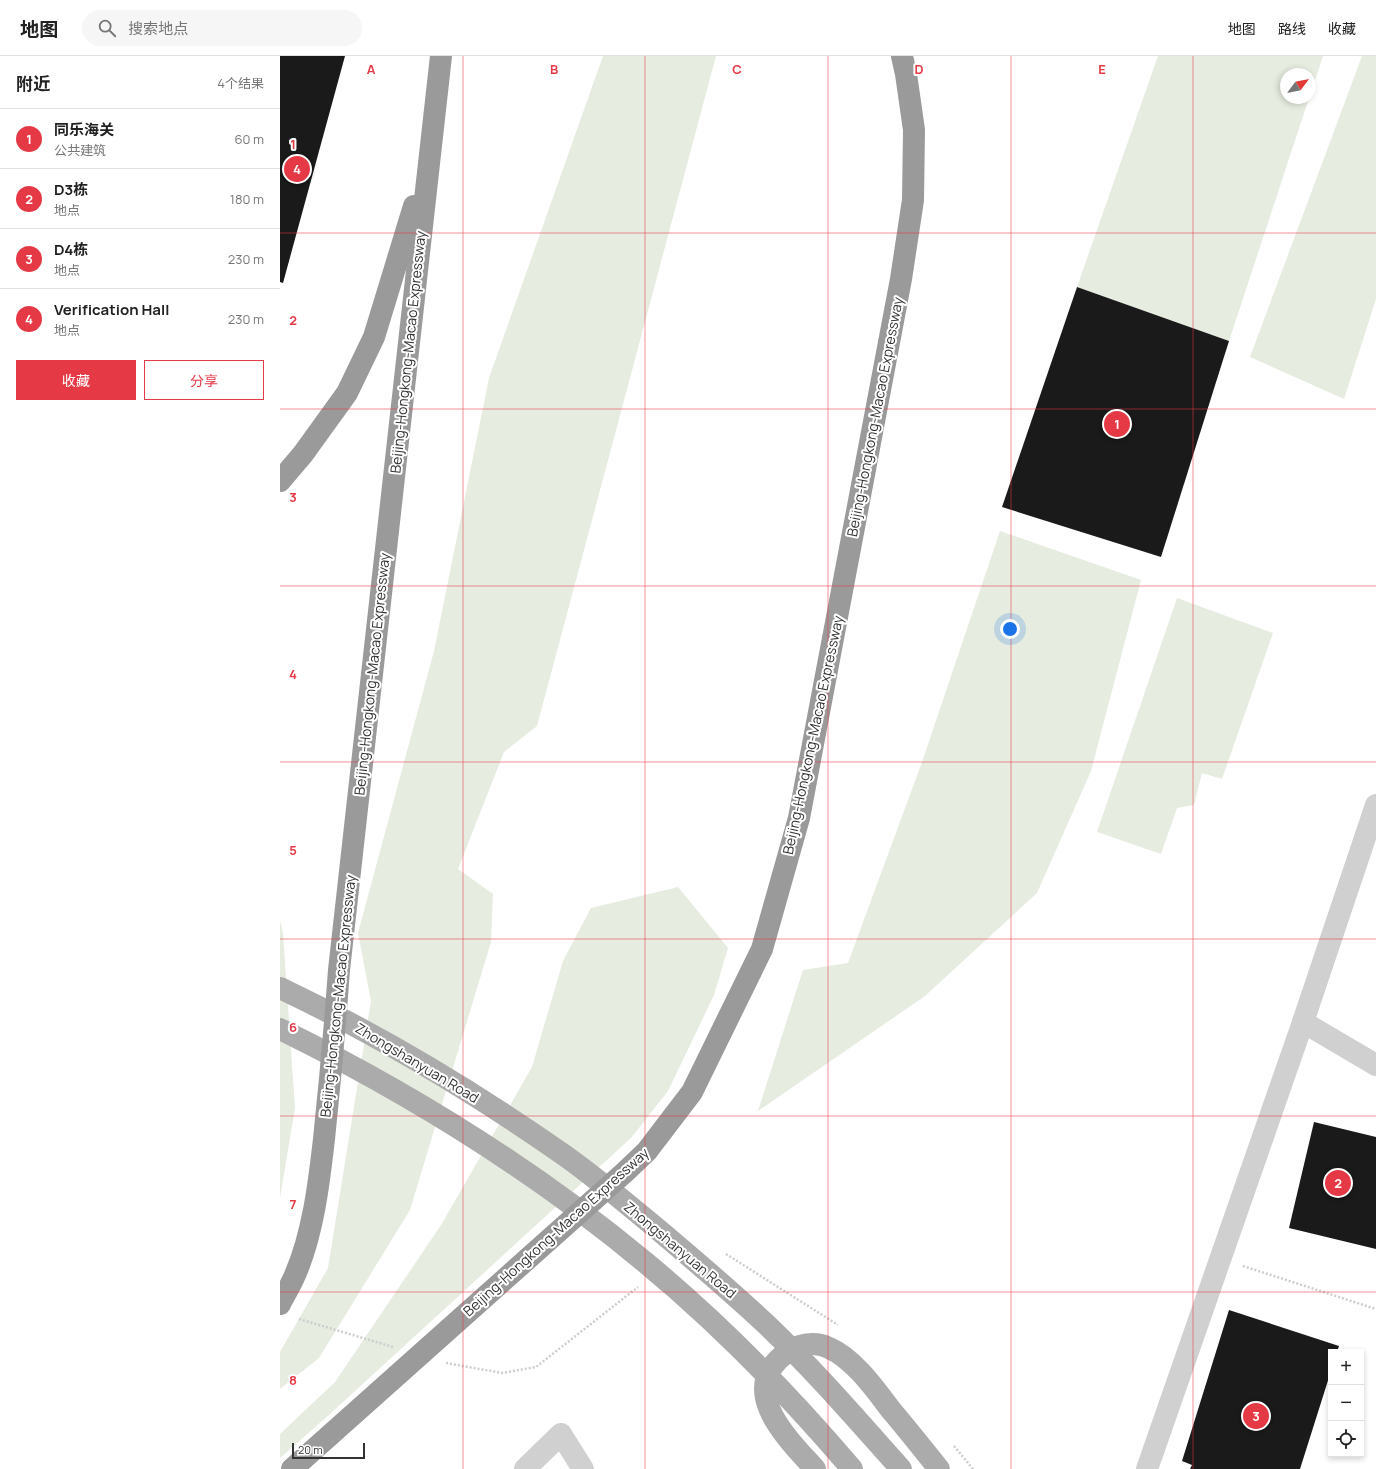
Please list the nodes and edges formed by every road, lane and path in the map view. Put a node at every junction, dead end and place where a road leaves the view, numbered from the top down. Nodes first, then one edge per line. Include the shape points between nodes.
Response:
1 (437, 56) edge
2 (441, 56) edge
3 (902, 56) edge
4 (439, 79) junction
5 (432, 136) junction
6 (280, 481) edge
7 (1376, 805) edge
8 (280, 988) edge
9 (1303, 1022) junction
10 (280, 1029) edge
11 (1376, 1065) edge
12 (724, 1253) dead end
13 (1221, 1258) junction
14 (639, 1287) dead end
15 (288, 1303) edge
16 (1376, 1309) edge
17 (841, 1326) dead end
18 (400, 1349) dead end
19 (445, 1363) dead end
20 (952, 1445) dead end
21 (292, 1469) edge
22 (525, 1469) edge
23 (583, 1469) edge
24 (815, 1469) edge
25 (852, 1469) edge
26 (901, 1469) edge
27 (939, 1469) edge
28 (972, 1469) edge
29 (1147, 1469) edge

1 - 4 highway
2 - 4 highway, Beijing-Hongkong-Macao Expressway
3 - 21 highway, Beijing-Hongkong-Macao Expressway via 914,130 913,200 905,256 799,818 762,949 692,1092 647,1151
4 - 5 highway, Beijing-Hongkong-Macao Expressway
5 - 6 highway via 407,232 374,337 347,393
5 - 15 highway, Beijing-Hongkong-Macao Expressway via 339,970 322,1155 308,1235
7 - 9 lane
8 - 26 main road, Zhongshanyuan Road via 401,1052 481,1100 565,1156 700,1265 769,1327
9 - 11 lane
9 - 13 lane
10 - 25 main road via 434,1112 561,1197 646,1263 718,1328 778,1386
12 - 17 path
13 - 16 path
13 - 29 lane
14 - 19 path via 536,1368 502,1373
15 - 18 path
20 - 28 path
22 - 23 lane via 561,1434
24 - 27 main road via 777,1424 765,1394 769,1371 793,1348 806,1344 829,1347 854,1366

